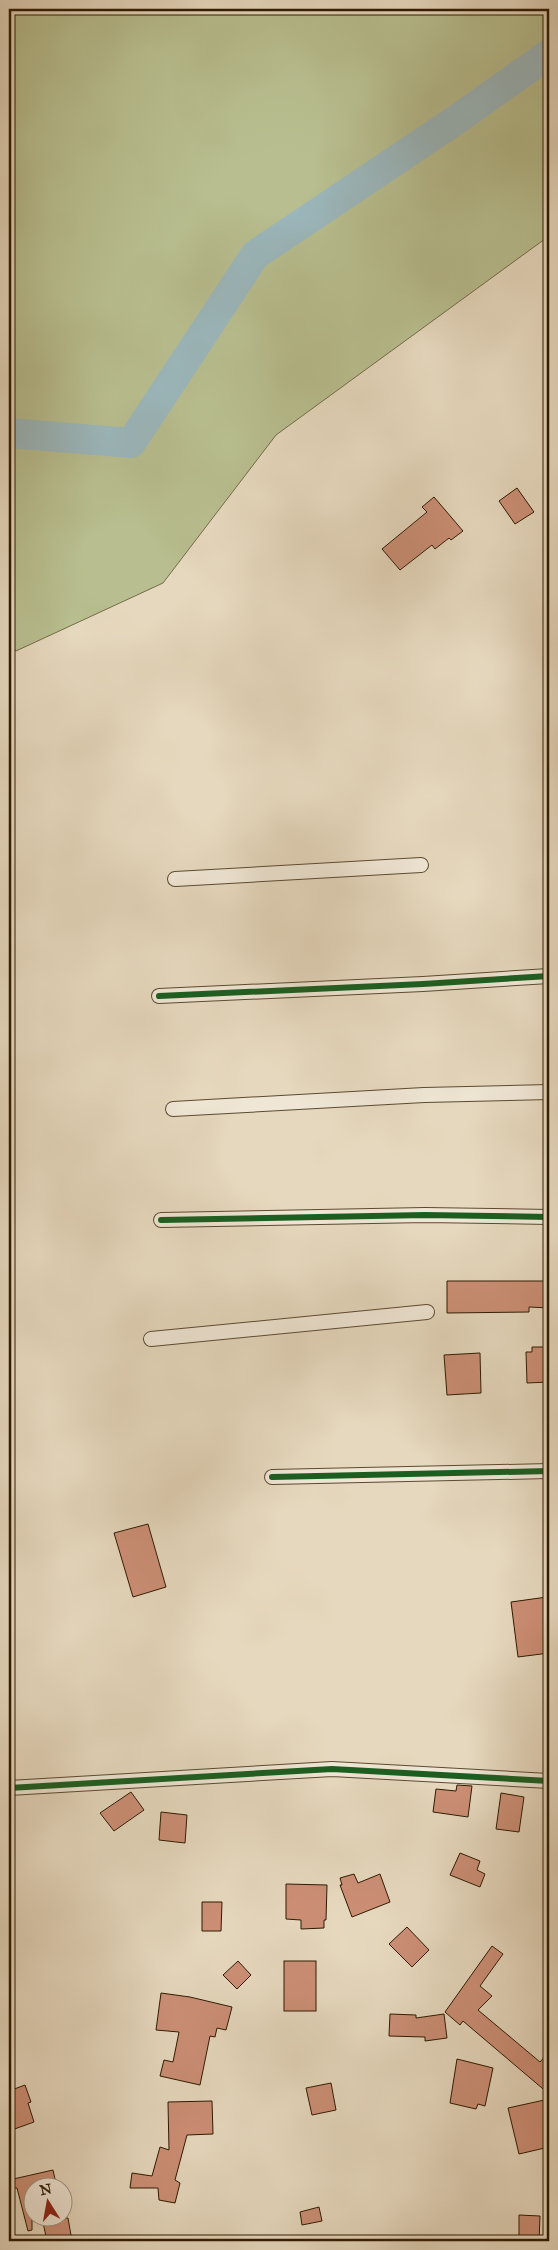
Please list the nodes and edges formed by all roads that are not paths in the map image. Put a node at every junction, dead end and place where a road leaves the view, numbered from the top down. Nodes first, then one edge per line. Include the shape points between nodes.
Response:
1 (421, 865) dead end
2 (175, 878) dead end
3 (549, 976) edge
4 (159, 996) dead end
5 (549, 1092) edge
6 (173, 1108) dead end
7 (549, 1217) edge
8 (161, 1220) dead end
9 (427, 1312) dead end
10 (151, 1339) dead end
11 (549, 1471) edge
12 (272, 1477) dead end
13 (549, 1781) edge
14 (9, 1788) edge

1 - 2 street
3 - 4 street
5 - 6 street
7 - 8 street via 425,1215
9 - 10 street
11 - 12 street
13 - 14 street via 332,1769

